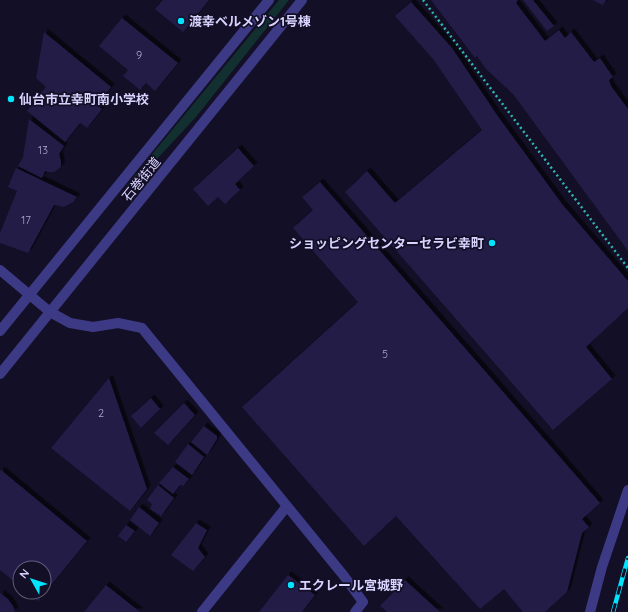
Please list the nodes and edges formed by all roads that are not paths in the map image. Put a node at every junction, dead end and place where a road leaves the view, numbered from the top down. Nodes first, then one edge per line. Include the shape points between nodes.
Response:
1 (269, 0) edge
2 (302, 0) edge
3 (0, 270) edge
4 (29, 295) junction
5 (50, 312) junction
6 (0, 331) edge
7 (0, 374) edge
8 (628, 490) edge
9 (288, 506) junction
10 (202, 612) edge
11 (355, 612) edge
12 (590, 612) edge

1 - 4 street, 石巻街道
2 - 5 street, 石巻街道
3 - 4 street
4 - 5 street
4 - 6 street, 石巻街道
5 - 7 street, 石巻街道
5 - 9 street via 70,322 93,327 118,323 142,328
8 - 12 street
9 - 10 street
9 - 11 street via 363,602

